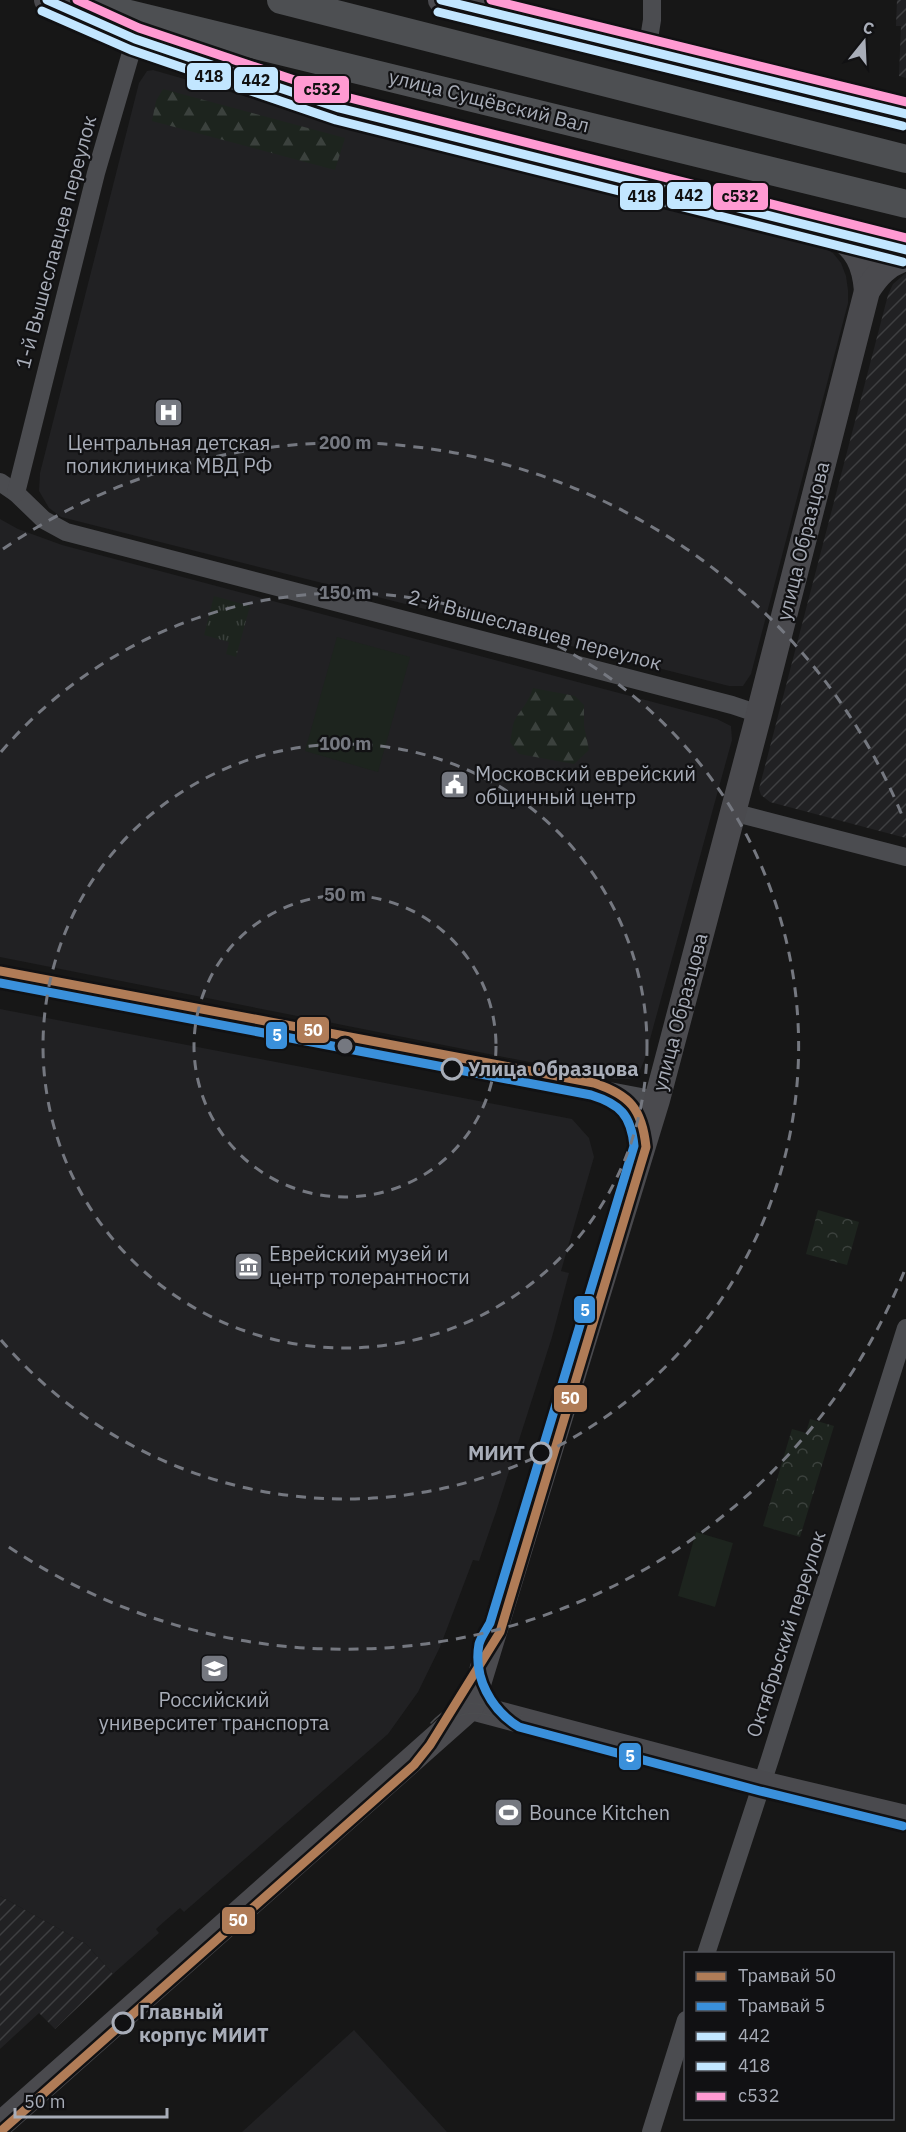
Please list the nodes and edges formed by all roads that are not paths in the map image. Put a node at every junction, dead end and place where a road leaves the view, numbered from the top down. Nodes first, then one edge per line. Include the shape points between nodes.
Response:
1 (47, 0) edge
2 (72, 0) edge
3 (281, 0) edge
4 (441, 0) edge
5 (652, 0) edge
6 (135, 39) junction
7 (647, 51) junction
8 (906, 114) edge
9 (906, 159) edge
10 (906, 204) edge
11 (831, 231) junction
12 (906, 250) edge
13 (906, 258) edge
14 (867, 291) junction
15 (0, 482) edge
16 (16, 493) junction
17 (759, 714) junction
18 (732, 812) junction
19 (906, 857) edge
20 (0, 976) edge
21 (657, 1100) junction
22 (906, 1328) edge
23 (471, 1707) junction
24 (762, 1784) junction
25 (906, 1818) edge
26 (706, 1952) edge
27 (684, 2026) edge
28 (0, 2125) edge
29 (651, 2132) edge

1 - 6 street
2 - 10 main road, улица Сущёвский Вал
3 - 9 main road
4 - 7 street
5 - 7 street
6 - 11 street via 339,108
6 - 16 street, 1-й Вышеславцев переулок via 96,173
7 - 8 street
11 - 12 street
11 - 14 street, улица Образцова via 847,241 859,257
13 - 14 street, улица Образцова via 889,264
14 - 17 street, улица Образцова
15 - 16 street, 2-й Вышеславцев переулок
16 - 17 street, 2-й Вышеславцев переулок via 44,520 66,531
17 - 18 street, улица Образцова
18 - 19 street
18 - 21 street, улица Образцова
20 - 21 street
21 - 23 street, улица Образцова
22 - 24 street, Октябрьский переулок
23 - 24 street
23 - 28 street
24 - 25 street
24 - 26 street, Октябрьский переулок
27 - 29 street

